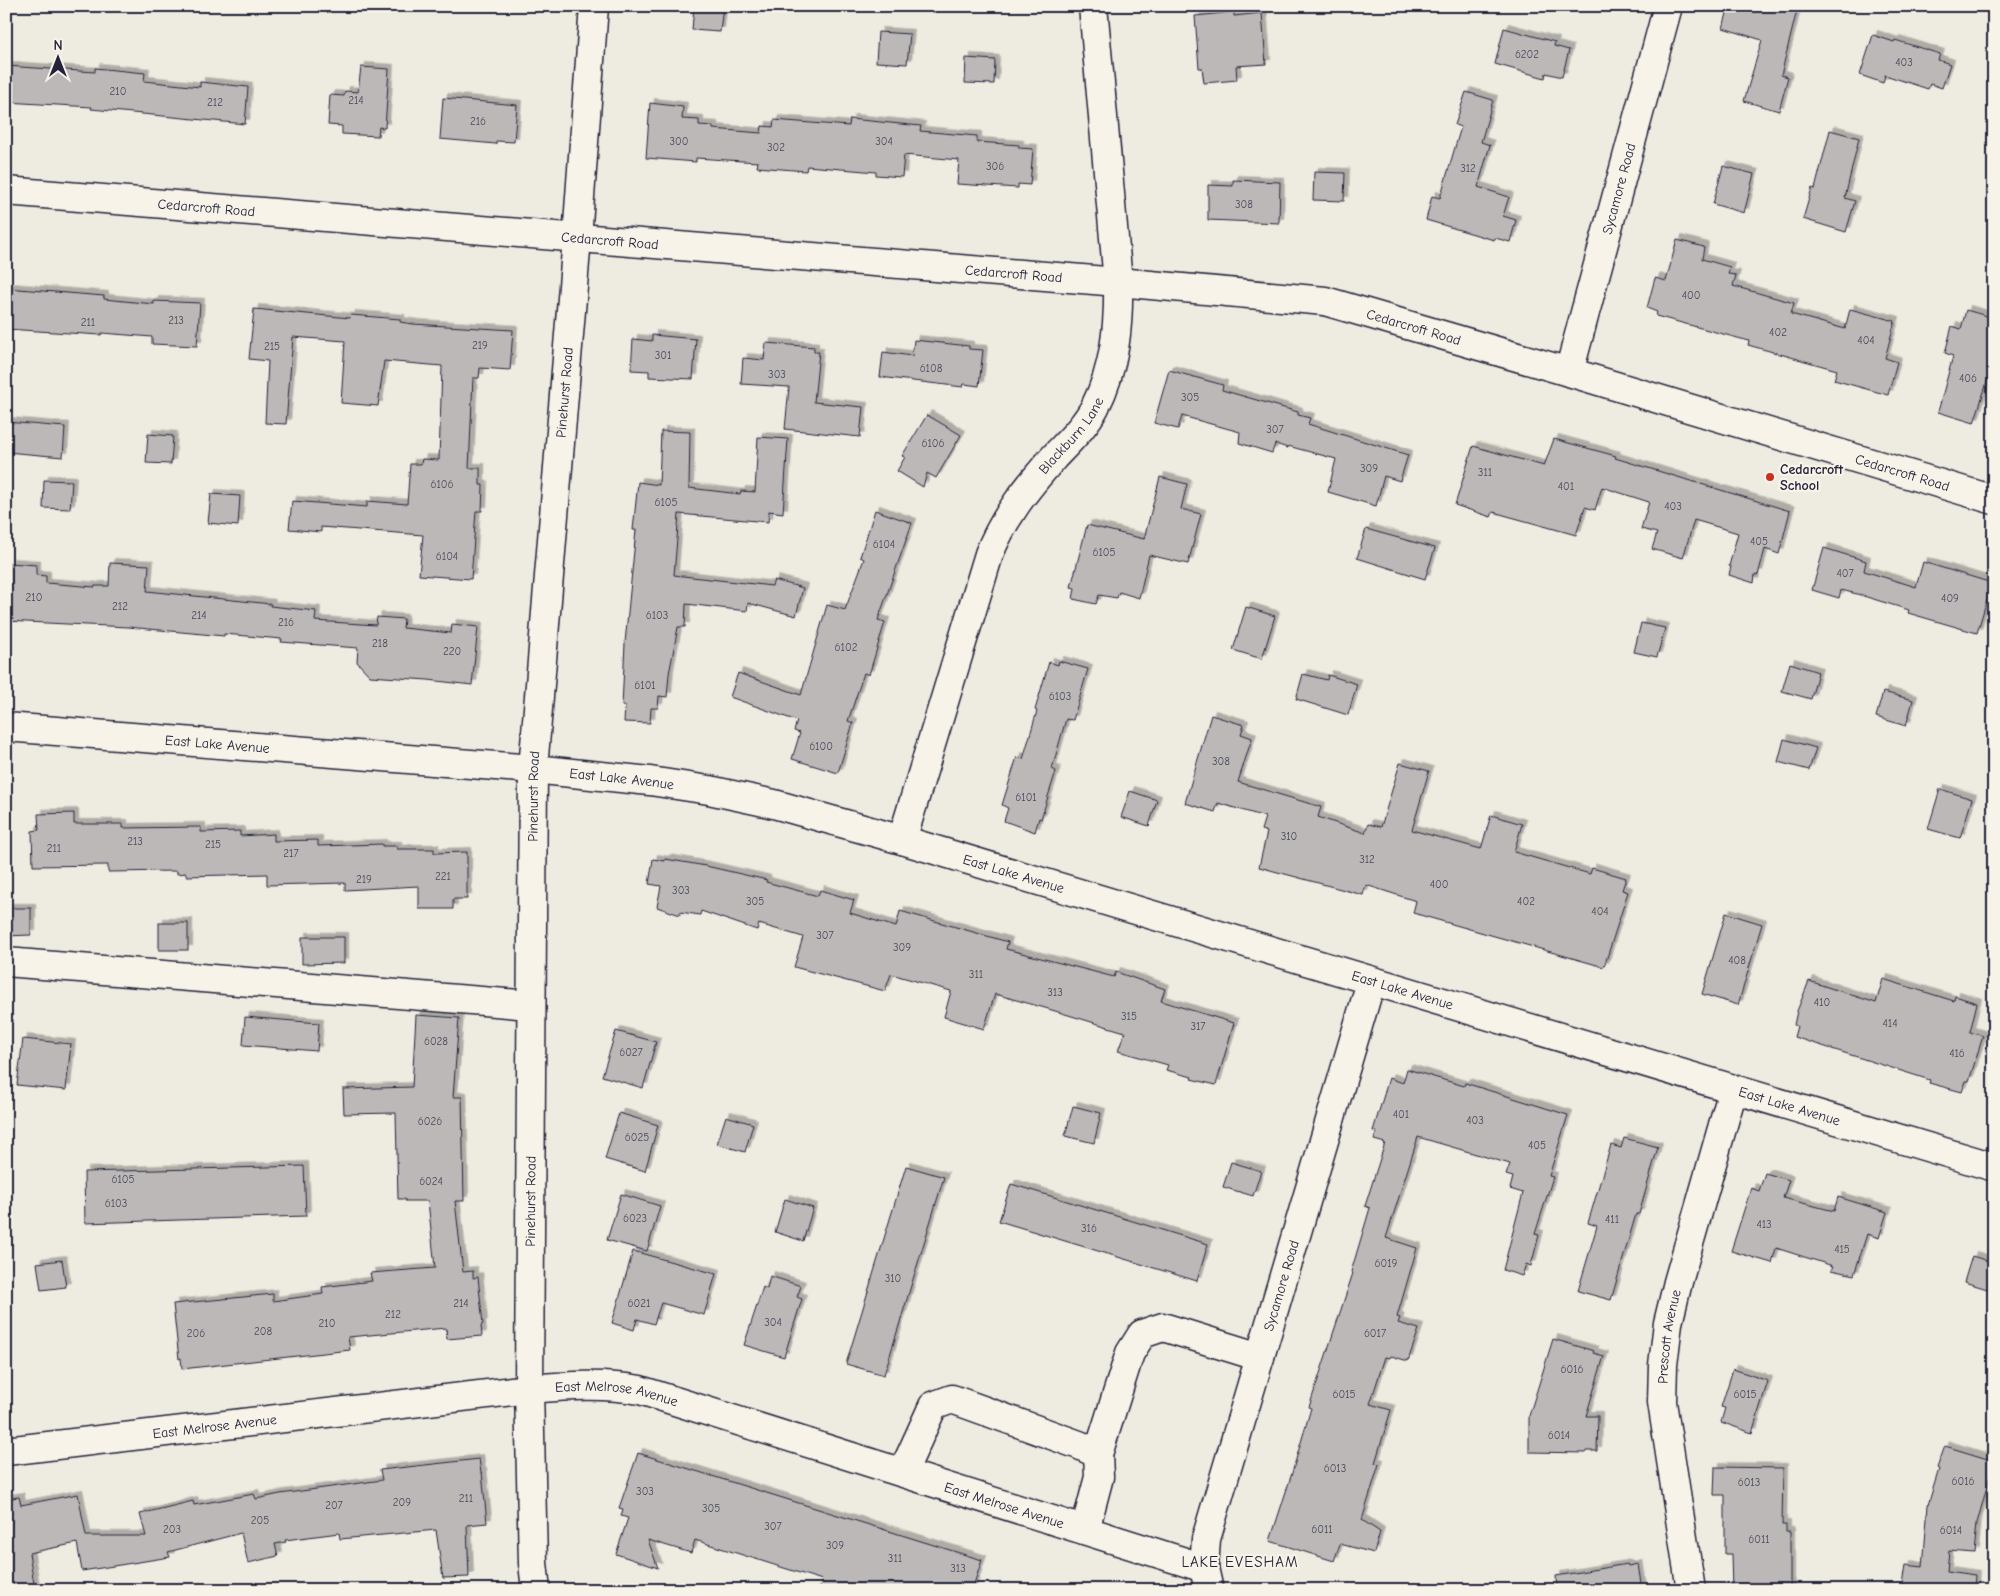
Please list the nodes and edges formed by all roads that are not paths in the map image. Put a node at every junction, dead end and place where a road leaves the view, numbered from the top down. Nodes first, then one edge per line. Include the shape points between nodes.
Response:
1 (594, 6) edge
2 (1093, 6) edge
3 (1668, 6) edge
4 (6, 191) edge
5 (577, 238) junction
6 (1118, 282) junction
7 (1569, 372) junction
8 (1994, 500) edge
9 (6, 727) edge
10 (533, 770) junction
11 (902, 840) junction
12 (6, 962) edge
13 (1371, 982) junction
14 (531, 1004) junction
15 (1733, 1090) junction
16 (1994, 1167) edge
17 (1260, 1357) junction
18 (529, 1388) junction
19 (6, 1451) edge
20 (1098, 1454) junction
21 (903, 1472) junction
22 (1085, 1530) junction
23 (1207, 1579) edge
24 (536, 1590) edge
25 (1691, 1590) edge

1 - 5 street, Pinehurst Road
2 - 6 street, Blackburn Lane
3 - 7 street, Sycamore Road
4 - 5 street, Cedarcroft Road
5 - 6 street, Cedarcroft Road
5 - 10 street, Pinehurst Road
6 - 7 street, Cedarcroft Road via 1325,301
6 - 11 street, Blackburn Lane via 1116,342 1108,376 1094,408 1080,428 1029,485 998,533
7 - 8 street, Cedarcroft Road
9 - 10 street, East Lake Avenue
10 - 11 street, East Lake Avenue via 708,790 774,804
10 - 14 street, Pinehurst Road
11 - 13 street, East Lake Avenue
12 - 14 street
13 - 15 street, East Lake Avenue
13 - 17 street, Sycamore Road
14 - 18 street, Pinehurst Road
15 - 16 street, East Lake Avenue
15 - 25 street, Prescott Avenue via 1678,1282 1668,1323 1663,1365 1662,1402
17 - 20 street via 1162,1327 1142,1334 1130,1353
17 - 23 street, Sycamore Road via 1206,1540
18 - 19 street, East Melrose Avenue
18 - 21 street, East Melrose Avenue via 584,1384 640,1390
18 - 24 street, Pinehurst Road
20 - 21 street via 952,1399 932,1406
20 - 22 street via 1099,1477
21 - 22 street, East Melrose Avenue
22 - 23 street, East Melrose Avenue

